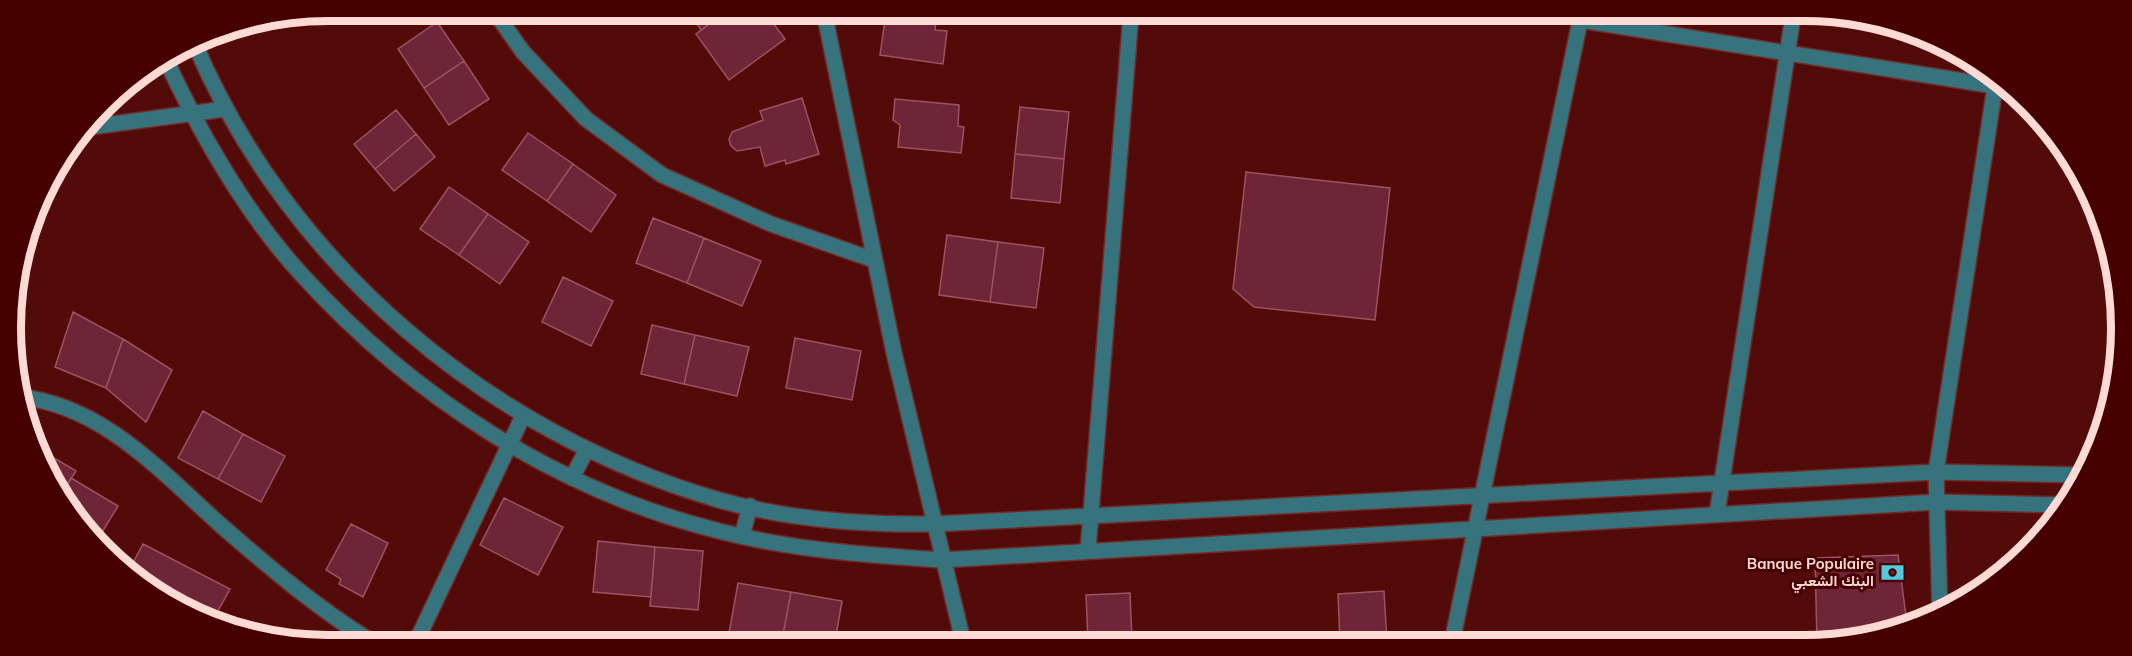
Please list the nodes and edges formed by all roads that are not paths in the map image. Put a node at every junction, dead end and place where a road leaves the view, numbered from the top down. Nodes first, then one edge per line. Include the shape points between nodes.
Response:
1 (501, 21) edge
2 (826, 21) edge
3 (1130, 21) edge
4 (1580, 21) edge
5 (1599, 21) edge
6 (1792, 21) edge
7 (198, 50) edge
8 (1787, 52) junction
9 (168, 66) edge
10 (1988, 82) edge
11 (1995, 88) edge
12 (225, 110) junction
13 (192, 115) junction
14 (97, 126) edge
15 (874, 260) junction
16 (29, 398) edge
17 (523, 416) junction
18 (509, 446) junction
19 (587, 449) junction
20 (1936, 472) junction
21 (2074, 475) edge
22 (572, 478) junction
23 (1722, 483) junction
24 (1481, 496) junction
25 (1936, 502) junction
26 (2055, 505) edge
27 (750, 506) junction
28 (1717, 514) junction
29 (1090, 515) junction
30 (934, 524) junction
31 (1474, 529) junction
32 (742, 536) junction
33 (1088, 550) junction
34 (942, 560) junction
35 (1940, 603) edge
36 (362, 635) edge
37 (419, 635) edge
38 (961, 635) edge
39 (1453, 635) edge

1 - 15 street via 523,52 586,118 662,176 771,224
2 - 15 street
3 - 29 street
4 - 24 street
5 - 8 street
6 - 8 street
7 - 12 street
8 - 10 street
8 - 23 street
9 - 13 street
11 - 20 street
12 - 13 street
12 - 17 street via 272,183 312,234 386,313 452,369
13 - 14 street
13 - 18 street via 243,197 301,273 363,337
15 - 30 street
16 - 36 street via 85,417 142,452 296,590
17 - 18 street
17 - 19 street
18 - 22 street
18 - 37 street
19 - 22 street
19 - 27 street via 653,478
20 - 21 street
20 - 23 street
20 - 25 street
22 - 32 street via 652,510
23 - 24 street
23 - 28 street
24 - 29 street
24 - 31 street
25 - 26 street
25 - 28 street
25 - 35 street
27 - 30 street via 800,517 870,525
27 - 32 street
28 - 31 street
29 - 30 street
29 - 33 street
30 - 34 street
31 - 33 street
31 - 39 street
32 - 34 street via 799,548
33 - 34 street
34 - 38 street

